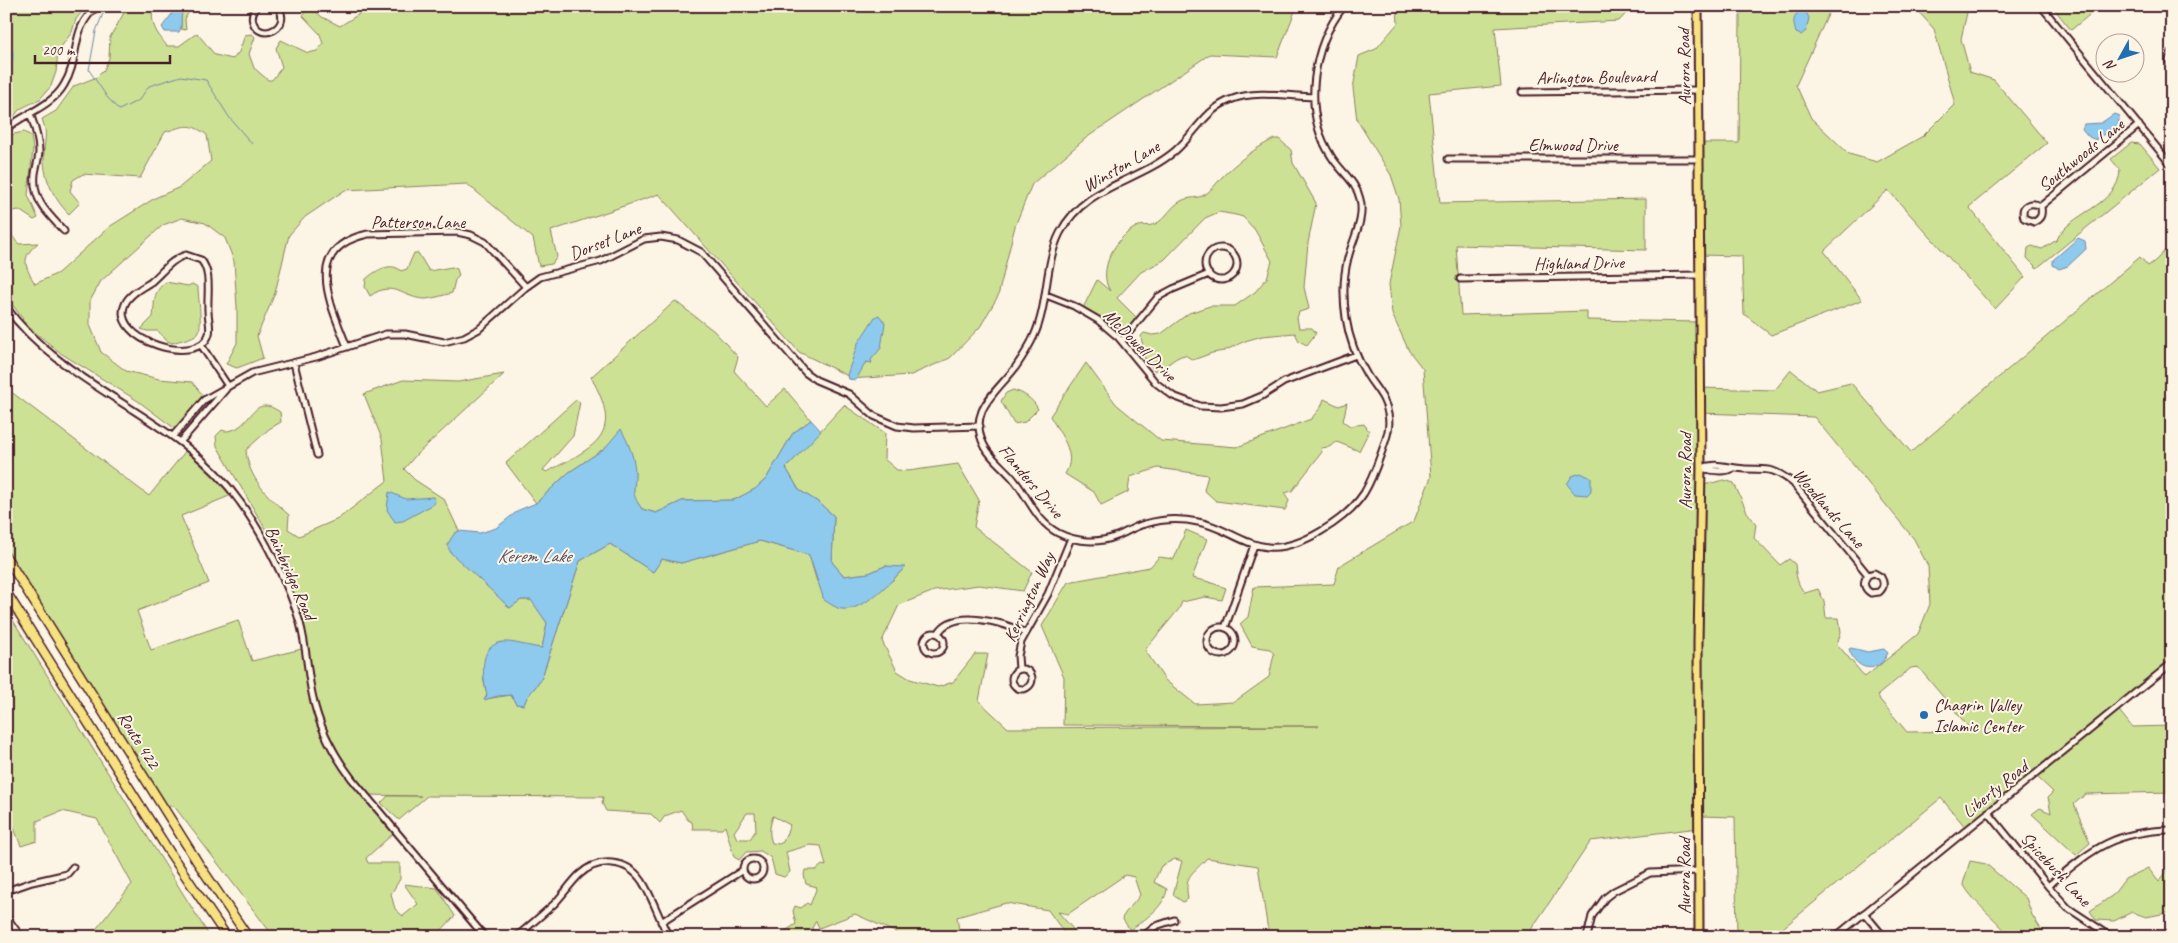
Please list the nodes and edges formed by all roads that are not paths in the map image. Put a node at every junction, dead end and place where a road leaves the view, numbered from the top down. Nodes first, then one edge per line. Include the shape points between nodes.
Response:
1 (98, 6) edge
2 (256, 6) edge
3 (277, 6) edge
4 (1344, 6) edge
5 (1698, 6) edge
6 (2041, 6) edge
7 (2172, 52) edge
8 (2172, 67) edge
9 (1700, 90) junction
10 (1522, 92) dead end
11 (1313, 96) junction
12 (30, 113) junction
13 (2139, 126) junction
14 (6, 129) edge
15 (1448, 159) dead end
16 (1699, 159) junction
17 (2172, 166) edge
18 (2041, 206) dead end
19 (64, 231) dead end
20 (1209, 274) junction
21 (1699, 275) junction
22 (1460, 279) dead end
23 (526, 287) junction
24 (1046, 295) junction
25 (6, 308) edge
26 (1122, 341) junction
27 (200, 345) junction
28 (347, 347) junction
29 (1356, 354) junction
30 (294, 363) junction
31 (228, 386) junction
32 (195, 410) junction
33 (201, 416) junction
34 (980, 426) junction
35 (173, 436) junction
36 (181, 441) junction
37 (317, 455) dead end
38 (1701, 468) junction
39 (1071, 538) junction
40 (1254, 545) junction
41 (6, 557) edge
42 (1868, 575) dead end
43 (6, 592) edge
44 (1225, 628) junction
45 (1026, 633) junction
46 (938, 634) dead end
47 (2172, 663) edge
48 (1019, 669) dead end
49 (1988, 812) junction
50 (2172, 830) edge
51 (73, 867) dead end
52 (743, 870) junction
53 (1699, 871) junction
54 (2048, 886) junction
55 (6, 891) edge
56 (1864, 913) junction
57 (6, 916) edge
58 (1174, 920) dead end
59 (661, 922) junction
60 (21, 937) edge
61 (227, 937) edge
62 (248, 937) edge
63 (485, 937) edge
64 (516, 937) edge
65 (669, 937) edge
66 (1142, 937) edge
67 (1587, 937) edge
68 (1699, 937) edge
69 (1835, 937) edge
70 (1884, 937) edge
71 (2112, 937) edge

1 - 12 street via 79,31 72,67 64,86
2 - 3 street via 252,14 253,23 265,32 274,30 281,23
4 - 11 street, Flanders Drive via 1324,40
5 - 9 main road, Aurora Road
6 - 13 street
7 - 8 street via 2168,61
9 - 10 street, Arlington Boulevard
9 - 16 main road, Aurora Road
11 - 24 street, Winston Lane via 1251,96 1230,100 1205,116 1183,143 1157,164 1091,197 1070,217 1054,247
11 - 29 street, Flanders Drive via 1321,137 1335,162 1356,187 1361,204 1360,223 1346,264 1344,293 1347,325
12 - 14 street
12 - 19 street via 39,142 35,182 38,198 45,211
13 - 17 street
13 - 18 street, Southwoods Lane
15 - 16 street, Elmwood Drive
16 - 21 main road, Aurora Road
20 - 20 street via 1217,280 1232,276 1238,262 1233,253 1225,248 1210,252 1205,260
20 - 26 street via 1167,291
21 - 22 street, Highland Drive
21 - 38 main road, Aurora Road
23 - 28 street, Dorset Lane via 479,329 464,337 444,342 396,333
23 - 28 street, Patterson Lane via 485,242 471,234 359,236 336,251 329,262 326,277 327,293
23 - 34 street, Dorset Lane via 548,274 594,264 644,240 661,237 678,240 706,256 806,373 849,394 874,416 897,426 914,428
24 - 26 street, McDowell Drive via 1086,312
24 - 34 street, Winston Lane via 1032,340 1016,367 988,398
25 - 35 street, Bainbridge Road via 50,354
26 - 29 street, McDowell Drive via 1148,376 1164,390 1182,400 1213,407 1248,402 1288,381
27 - 27 street via 209,333 207,271 201,260 186,254 132,294 122,313 130,328 154,344 168,348
27 - 31 street
28 - 30 street, Dorset Lane
29 - 40 street, Flanders Drive via 1384,399 1389,421 1387,436 1368,487 1345,514 1303,540 1283,547
30 - 31 street, Dorset Lane via 252,373
30 - 37 street
31 - 32 street, Dorset Lane via 204,400
31 - 33 street, Dorset Lane
32 - 33 street
32 - 35 street, Dorset Lane
33 - 36 street, Dorset Lane
34 - 39 street, Flanders Drive via 988,451 1018,484 1036,514 1050,528
35 - 36 street, Bainbridge Road
36 - 63 street, Bainbridge Road via 228,486 262,538 296,611 306,648 316,711 343,767
38 - 42 street, Woodlands Lane via 1728,465 1775,470 1793,483
38 - 53 main road, Aurora Road
39 - 40 street, Flanders Drive via 1103,540 1144,524 1179,520 1215,526
39 - 45 street, Kerrington Way via 1048,594
40 - 44 street
41 - 62 highway, Route 422
43 - 61 highway, Route 422 via 170,853
44 - 44 street via 1212,630 1207,637 1207,646 1217,655 1226,654 1233,648 1234,638
45 - 46 street via 995,621 972,620 947,626
45 - 48 street, Kerrington Way via 1018,652
47 - 49 street, Liberty Road
49 - 54 street, Spicebush Lane
49 - 56 street, Liberty Road
50 - 54 street via 2129,834 2106,842
51 - 55 street via 67,874
52 - 52 street via 746,876 755,880 761,877 764,868 761,862 752,859 746,862
52 - 59 street
53 - 67 street via 1650,873 1614,891 1592,916
53 - 68 main road, Aurora Road
54 - 71 street, Spicebush Lane via 2068,908
56 - 69 street, Liberty Road
56 - 70 street
57 - 60 street
58 - 66 street via 1156,926
59 - 64 street via 634,872 609,862 580,874
59 - 65 street

